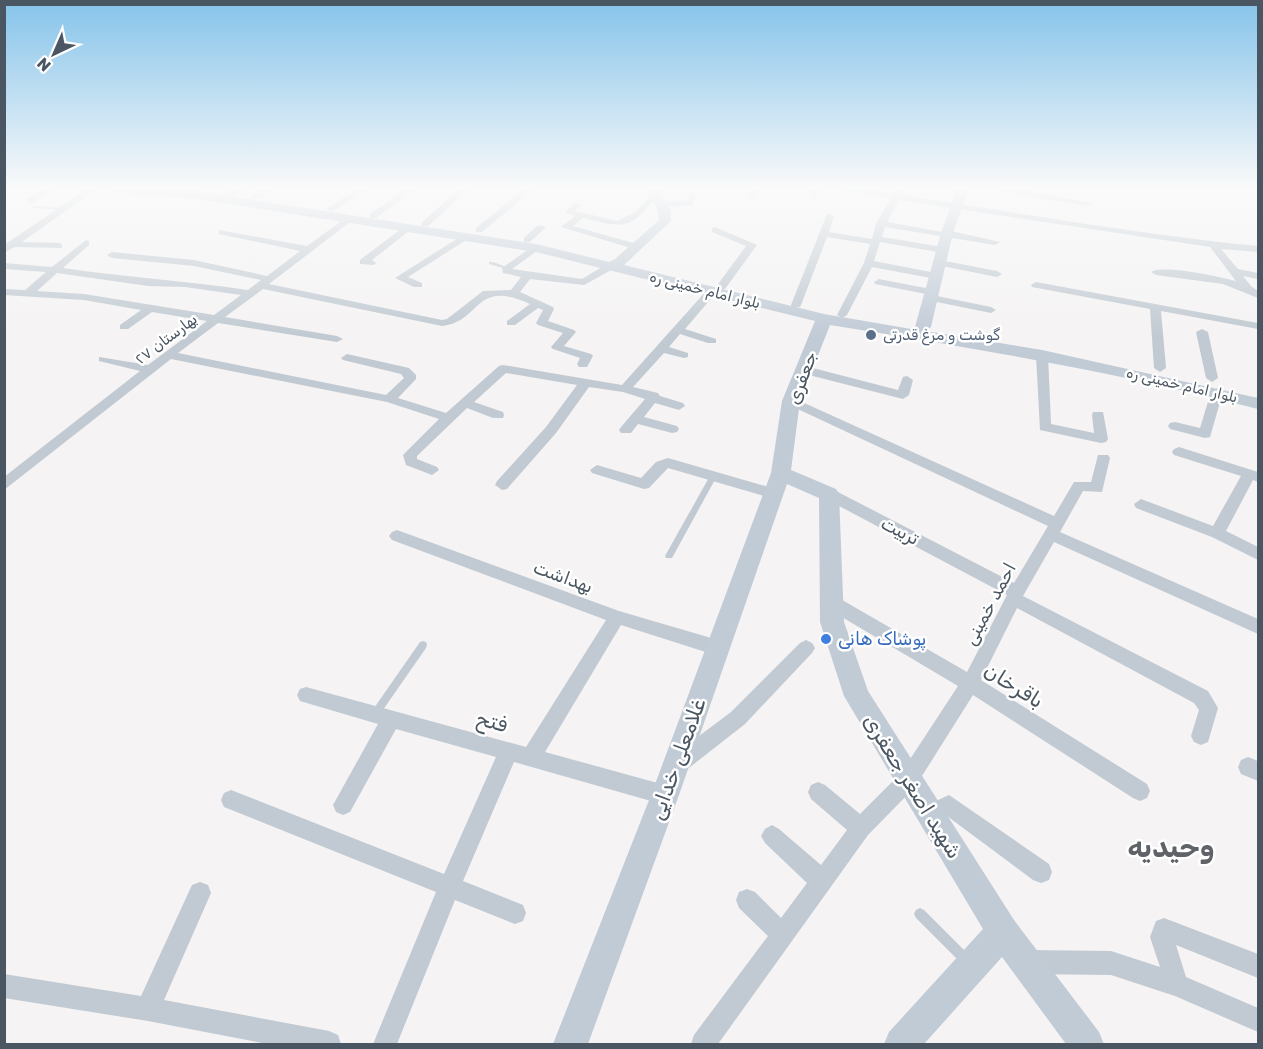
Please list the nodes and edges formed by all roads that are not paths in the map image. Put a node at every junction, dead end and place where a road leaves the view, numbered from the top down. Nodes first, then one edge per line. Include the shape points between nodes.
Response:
1 (22, 238) edge
2 (252, 238) edge
3 (322, 238) edge
4 (395, 238) edge
5 (464, 238) edge
6 (499, 238) edge
7 (535, 238) edge
8 (605, 238) edge
9 (647, 238) edge
10 (735, 238) edge
11 (823, 238) edge
12 (859, 238) edge
13 (919, 238) edge
14 (946, 238) edge
15 (971, 238) edge
16 (1171, 238) edge
17 (876, 240) junction
18 (995, 242) dead end
19 (86, 243) dead end
20 (532, 244) junction
21 (1214, 245) junction
22 (59, 246) dead end
23 (916, 246) junction
24 (9, 247) edge
25 (637, 247) junction
26 (307, 249) junction
27 (1258, 249) edge
28 (112, 255) dead end
29 (371, 263) dead end
30 (491, 263) dead end
31 (869, 263) junction
32 (940, 263) junction
33 (616, 264) junction
34 (4, 266) edge
35 (507, 268) junction
36 (54, 270) junction
37 (910, 271) junction
38 (1156, 272) dead end
39 (1235, 273) junction
40 (997, 274) dead end
41 (527, 276) junction
42 (1258, 276) edge
43 (265, 282) junction
44 (879, 282) dead end
45 (418, 285) dead end
46 (1036, 285) dead end
47 (904, 287) junction
48 (1247, 288) junction
49 (716, 289) junction
50 (4, 292) edge
51 (28, 293) junction
52 (514, 293) junction
53 (250, 294) junction
54 (1258, 294) edge
55 (931, 295) junction
56 (536, 305) junction
57 (796, 305) junction
58 (1155, 307) junction
59 (150, 308) junction
60 (991, 310) dead end
61 (842, 315) junction
62 (218, 318) junction
63 (824, 320) junction
64 (511, 323) dead end
65 (1258, 326) edge
66 (124, 327) dead end
67 (923, 327) junction
68 (678, 330) junction
69 (1202, 332) dead end
70 (337, 339) dead end
71 (712, 341) dead end
72 (662, 348) junction
73 (169, 355) junction
74 (684, 355) dead end
75 (1042, 355) junction
76 (103, 358) dead end
77 (347, 358) dead end
78 (583, 364) dead end
79 (1160, 368) junction
80 (150, 369) junction
81 (805, 370) junction
82 (907, 380) dead end
83 (585, 383) junction
84 (1215, 385) junction
85 (625, 389) junction
86 (1258, 390) edge
87 (654, 396) junction
88 (389, 399) junction
89 (791, 401) junction
90 (465, 403) junction
91 (1258, 403) edge
92 (678, 406) dead end
93 (498, 415) dead end
94 (1098, 415) dead end
95 (448, 418) junction
96 (635, 419) junction
97 (1175, 426) dead end
98 (672, 429) dead end
99 (626, 430) dead end
100 (1179, 452) dead end
101 (1103, 458) dead end
102 (432, 470) dead end
103 (597, 470) dead end
104 (713, 476) junction
105 (1253, 476) edge
106 (778, 483) junction
107 (4, 485) edge
108 (502, 485) dead end
109 (829, 495) junction
110 (1142, 504) dead end
111 (1054, 529) junction
112 (1217, 533) junction
113 (397, 536) dead end
114 (1242, 546) junction
115 (1258, 549) edge
116 (1258, 554) edge
117 (669, 556) dead end
118 (1015, 595) junction
119 (831, 602) junction
120 (617, 617) junction
121 (1258, 627) edge
122 (423, 645) dead end
123 (718, 648) junction
124 (806, 648) dead end
125 (970, 683) junction
126 (306, 695) dead end
127 (383, 716) junction
128 (1201, 736) dead end
129 (520, 754) junction
130 (675, 766) junction
131 (908, 780) junction
132 (1140, 791) dead end
133 (818, 792) dead end
134 (665, 795) junction
135 (231, 800) dead end
136 (343, 805) dead end
137 (930, 814) junction
138 (861, 828) junction
139 (772, 836) dead end
140 (1041, 872) dead end
141 (822, 881) junction
142 (449, 887) junction
143 (200, 893) dead end
144 (747, 900) dead end
145 (515, 913) dead end
146 (920, 915) dead end
147 (1003, 931) junction
148 (783, 935) junction
149 (1026, 962) junction
150 (972, 966) junction
151 (1258, 966) edge
152 (1177, 985) junction
153 (4, 986) edge
154 (148, 1009) junction
155 (1258, 1020) edge
156 (329, 1044) edge
157 (384, 1044) edge
158 (571, 1044) edge
159 (703, 1044) edge
160 (902, 1044) edge
161 (1087, 1044) edge

1 - 24 street
2 - 26 street
3 - 26 street, بهارستان ۲۷
4 - 29 street via 363,262
5 - 45 street via 400,278
6 - 20 main road, بلوار امام خمینی ره
7 - 20 street
8 - 25 street
9 - 25 main road
10 - 49 street via 752,245
11 - 57 street
12 - 17 street
13 - 23 street
14 - 32 main road
15 - 18 street
16 - 21 street
17 - 23 street
17 - 31 street
19 - 36 street
20 - 33 main road, بلوار امام خمینی ره
20 - 35 street
21 - 27 street
21 - 39 street
22 - 24 street
23 - 32 street
25 - 33 main road
26 - 43 street, بهارستان ۲۷
28 - 43 street via 194,263
30 - 35 lane
31 - 37 street
31 - 61 street
32 - 37 street
32 - 40 street
32 - 55 main road
33 - 41 street via 584,282
33 - 49 main road, بلوار امام خمینی ره
34 - 36 street
35 - 41 street
36 - 51 street
36 - 53 street
37 - 47 street
38 - 48 street via 1214,279
39 - 42 street
39 - 48 street
41 - 52 street
43 - 52 street via 442,323 450,322 487,293
43 - 53 street, بهارستان ۲۷
44 - 47 street
46 - 58 street
47 - 55 street
48 - 54 street
49 - 57 main road, بلوار امام خمینی ره
49 - 63 main road, بلوار امام خمینی ره
49 - 68 street
50 - 51 street
51 - 59 street
52 - 56 street
53 - 62 street, بهارستان ۲۷
55 - 60 street
55 - 67 main road
56 - 64 street
56 - 78 street via 549,309 542,323 570,332 557,347 587,356
57 - 61 main road, بلوار امام خمینی ره
58 - 65 street
58 - 79 street
59 - 62 street
59 - 66 street
61 - 67 main road, بلوار امام خمینی ره
62 - 70 street
62 - 73 street, بهارستان ۲۷
63 - 75 main road, بلوار امام خمینی ره
63 - 81 main road, جعفری
67 - 79 main road, بلوار امام خمینی ره
68 - 71 street
68 - 72 street
69 - 84 street
72 - 74 street
72 - 85 street
73 - 80 street, بهارستان ۲۷
73 - 88 street
75 - 84 main road, بلوار امام خمینی ره
75 - 94 street via 1045,427 1101,439
76 - 80 street
77 - 88 street via 405,370 410,379
79 - 84 main road, بلوار امام خمینی ره
80 - 107 street, بهارستان ۲۷
81 - 82 street via 903,395
81 - 89 main road, جعفری
83 - 85 street
83 - 90 street via 503,369
83 - 108 street via 551,430
84 - 86 main road, بلوار امام خمینی ره
84 - 91 main road, بلوار امام خمینی ره
84 - 97 street via 1205,434
85 - 87 street
87 - 92 street
87 - 96 street
88 - 95 street
89 - 106 main road, جعفری
89 - 111 street
90 - 93 street
90 - 95 street
95 - 102 street via 410,455 411,462
96 - 98 street
96 - 99 street
100 - 105 street
101 - 111 street, احمد خمینی via 1097,488 1079,486
103 - 104 street via 644,484 661,465 668,463
104 - 106 street
104 - 117 lane
105 - 112 street
106 - 109 main road, تربیت
106 - 123 main road, غلامعلی خدایی
109 - 118 street, تربیت
109 - 119 main road, شهید اصغر جعفری
110 - 112 street
111 - 118 street, احمد خمینی
111 - 121 street
112 - 114 street
113 - 120 street, بهداشت
114 - 115 street
114 - 116 street
118 - 125 street, احمد خمینی
118 - 128 street, تربیت via 1201,697 1209,708
119 - 125 street, باقرخان
119 - 131 main road, شهید اصغر جعفری via 832,622 857,696
120 - 123 street, بهداشت
120 - 129 street
122 - 127 lane
123 - 130 main road, غلامعلی خدایی
124 - 130 street via 738,718
125 - 131 street, احمد خمینی
125 - 132 street, باقرخان
126 - 127 street, فتح
127 - 129 street, فتح
127 - 136 street
129 - 134 street, فتح
129 - 142 street
130 - 134 main road, غلامعلی خدایی
131 - 137 main road, شهید اصغر جعفری
131 - 138 street, احمد خمینی
133 - 138 street
134 - 158 main road, غلامعلی خدایی
135 - 142 street
137 - 140 street via 950,805
137 - 147 main road, شهید اصغر جعفری
138 - 141 street, احمد خمینی
139 - 141 street
141 - 148 street, احمد خمینی
142 - 145 street
142 - 157 street
143 - 154 street
144 - 148 street
146 - 150 lane
147 - 149 main road, شهید اصغر جعفری
147 - 150 main road
148 - 159 street, احمد خمینی
149 - 152 street via 1111,963
149 - 161 main road, شهید اصغر جعفری
150 - 160 main road
151 - 152 street via 1164,929 1162,937
152 - 155 street
153 - 154 street
154 - 156 street

